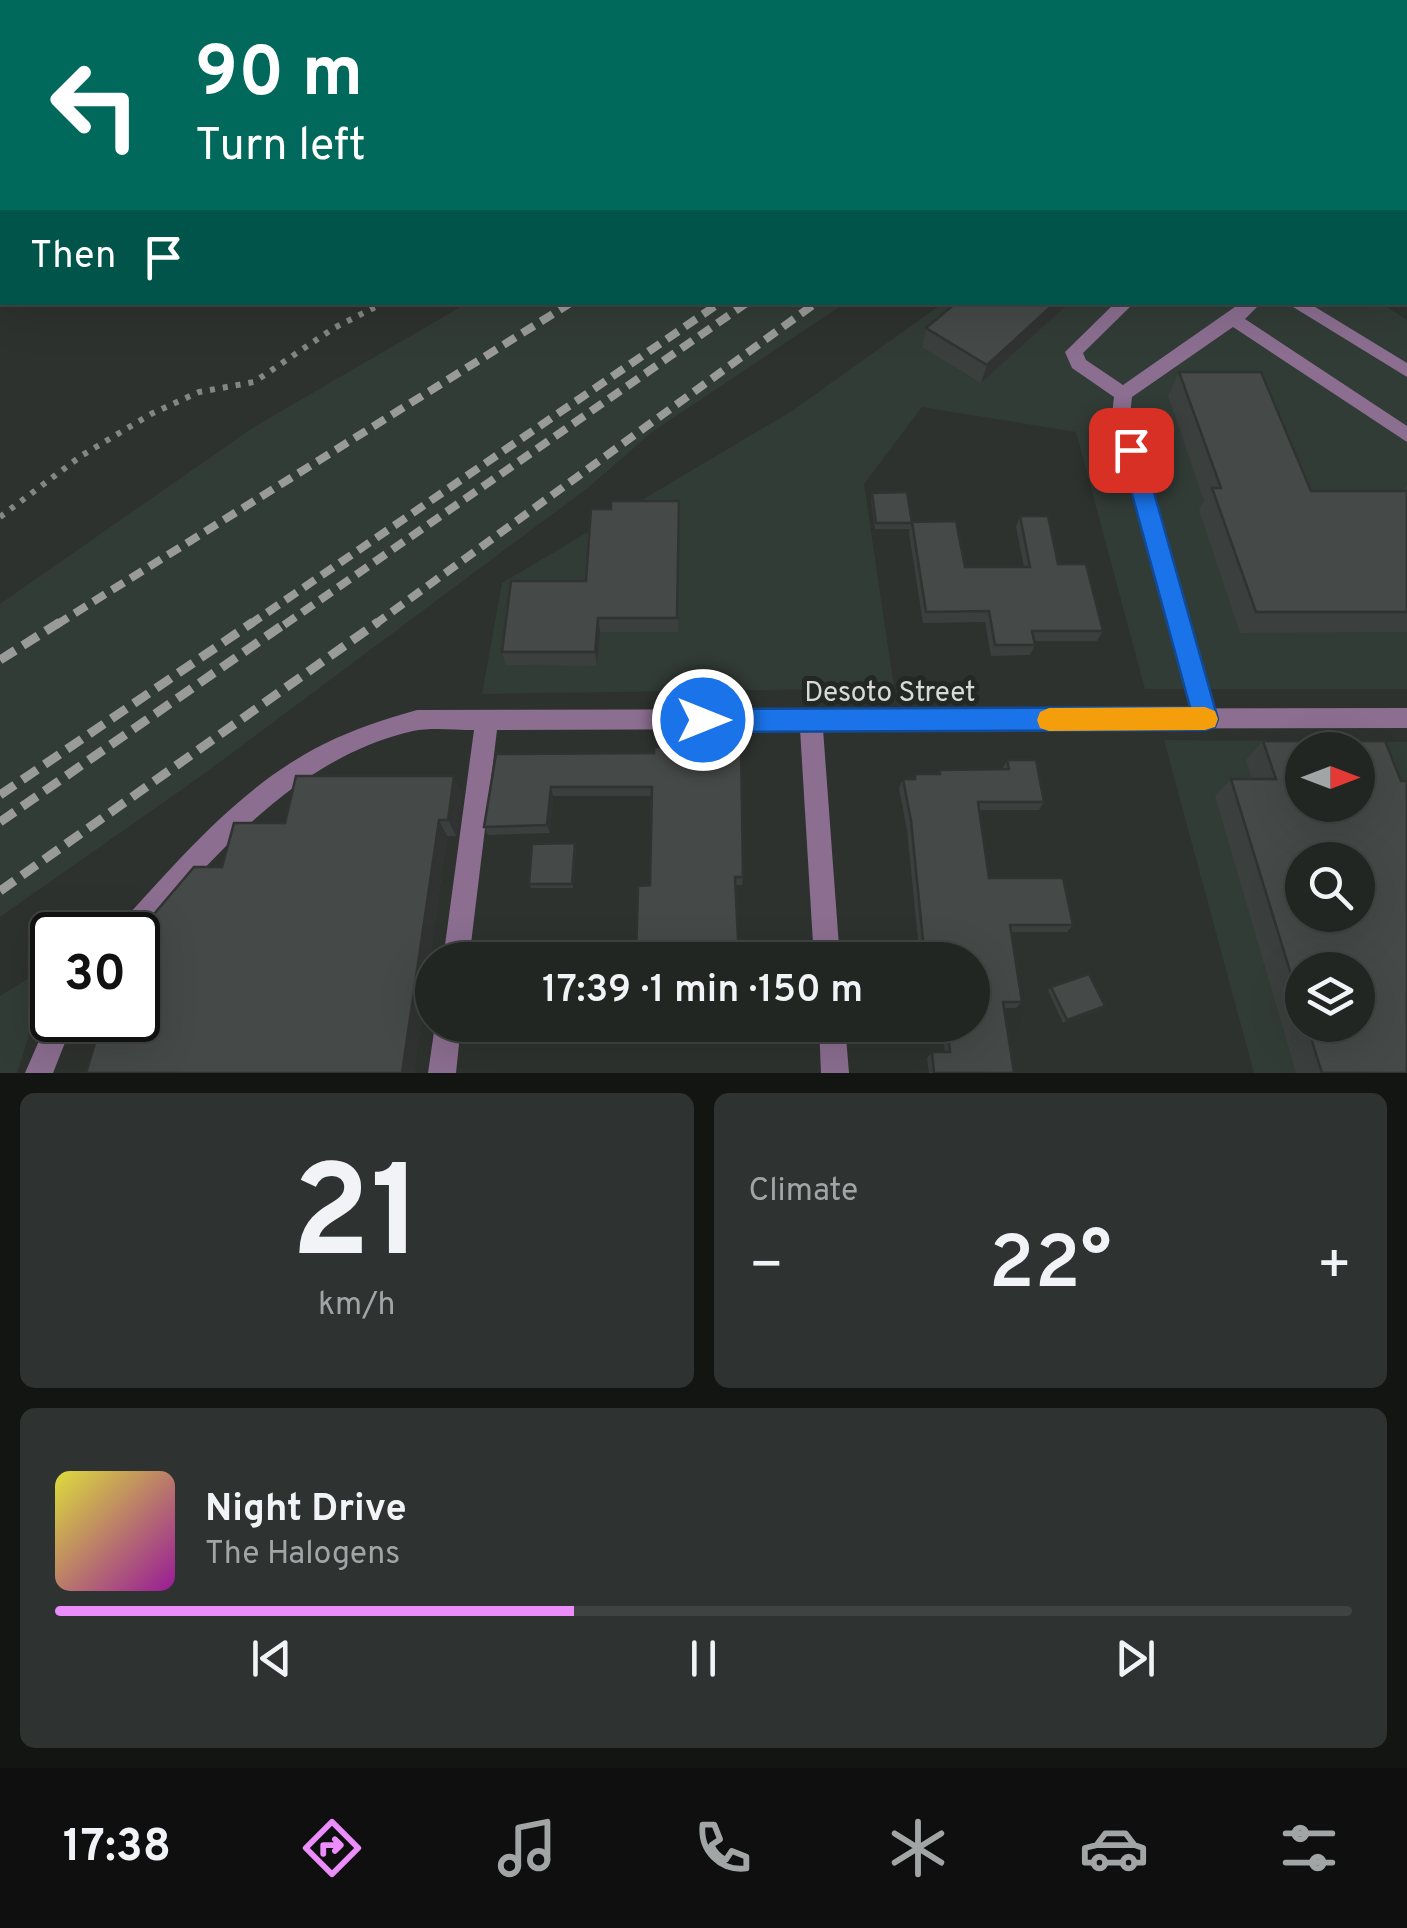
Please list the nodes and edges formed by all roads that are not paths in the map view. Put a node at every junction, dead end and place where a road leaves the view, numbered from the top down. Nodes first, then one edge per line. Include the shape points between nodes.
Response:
1 (1124, 305) edge
2 (1250, 305) edge
3 (1298, 305) edge
4 (1233, 318) junction
5 (1407, 371) edge
6 (1124, 394) junction
7 (1407, 435) edge
8 (1407, 718) edge
9 (487, 719) junction
10 (1206, 719) junction
11 (811, 721) junction
12 (148, 912) edge
13 (458, 942) edge
14 (826, 942) edge
15 (52, 1042) edge
16 (446, 1042) edge
17 (833, 1042) edge
18 (39, 1073) edge
19 (442, 1073) edge
20 (835, 1073) edge

1 - 6 street via 1074,352 1078,364
2 - 4 street
3 - 5 street
4 - 6 street
4 - 7 street
6 - 10 street via 1121,415
8 - 10 street, Desoto Street
9 - 11 street, Desoto Street
9 - 12 street, Desoto Street via 417,720 374,730 333,750 270,789 224,829
9 - 13 street
10 - 11 street, Desoto Street
11 - 14 street
15 - 18 street
16 - 19 street
17 - 20 street

